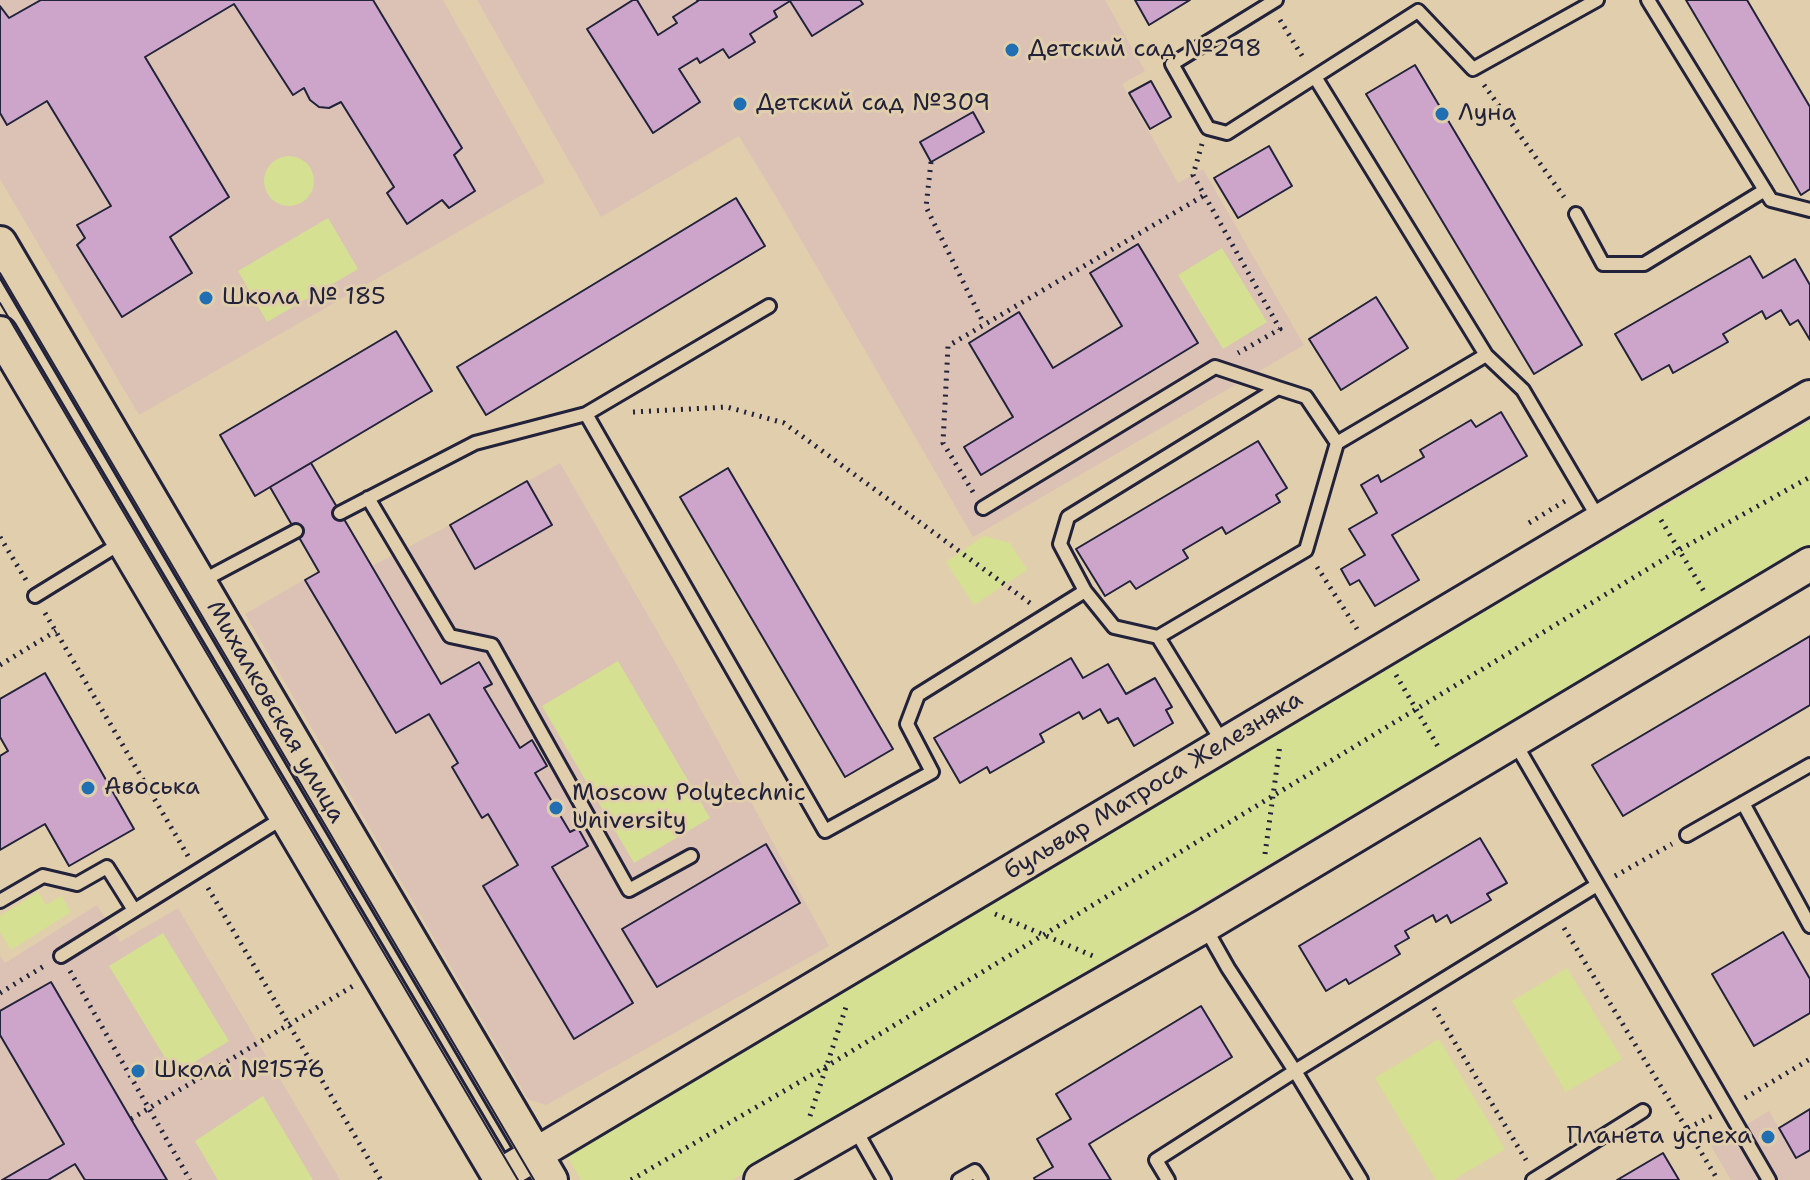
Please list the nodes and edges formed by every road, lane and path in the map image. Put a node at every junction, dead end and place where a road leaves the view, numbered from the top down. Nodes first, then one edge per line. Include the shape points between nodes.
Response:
1 (1597, 0) edge
2 (1648, 0) edge
3 (1272, 2) edge
4 (1473, 69) junction
5 (1315, 77) junction
6 (1208, 128) junction
7 (931, 162) dead end
8 (1765, 190) junction
9 (1203, 196) junction
10 (1810, 210) edge
11 (1576, 214) joint
12 (0, 243) edge
13 (769, 306) dead end
14 (984, 324) junction
15 (0, 333) edge
16 (1486, 355) junction
17 (1215, 367) junction
18 (1278, 388) junction
19 (1810, 397) edge
20 (586, 414) junction
21 (1337, 443) junction
22 (1810, 477) edge
23 (368, 498) junction
24 (983, 508) joint
25 (340, 513) dead end
26 (1600, 521) junction
27 (296, 531) dead end
28 (124, 541) junction
29 (1306, 550) junction
30 (1810, 564) edge
31 (199, 583) junction
32 (1085, 591) junction
33 (35, 596) dead end
34 (1047, 615) junction
35 (1356, 629) dead end
36 (56, 631) dead end
37 (1158, 637) junction
38 (0, 665) edge
39 (1394, 671) dead end
40 (1416, 709) junction
41 (1281, 738) dead end
42 (1514, 741) junction
43 (1224, 744) junction
44 (1440, 750) dead end
45 (1810, 765) edge
46 (1273, 795) junction
47 (1743, 803) junction
48 (286, 816) junction
49 (1687, 835) joint
50 (1264, 855) dead end
51 (691, 856) dead end
52 (1597, 885) junction
53 (0, 901) edge
54 (134, 910) junction
55 (987, 911) dead end
56 (1554, 911) junction
57 (1204, 926) junction
58 (1810, 926) edge
59 (1043, 934) junction
60 (61, 956) junction
61 (1094, 956) dead end
62 (1424, 991) junction
63 (0, 993) edge
64 (848, 1003) dead end
65 (289, 1024) dead end
66 (1810, 1059) edge
67 (827, 1066) junction
68 (1295, 1071) junction
69 (1728, 1108) junction
70 (148, 1109) junction
71 (1643, 1111) dead end
72 (131, 1119) dead end
73 (808, 1125) dead end
74 (854, 1126) junction
75 (1688, 1128) junction
76 (543, 1167) edge
77 (500, 1178) edge
78 (1535, 1179) edge
79 (190, 1180) edge
80 (631, 1180) edge
81 (761, 1180) edge
82 (884, 1180) edge
83 (959, 1180) edge
84 (981, 1180) edge
85 (1168, 1180) edge
86 (1361, 1180) edge
87 (1718, 1180) edge
88 (1769, 1180) edge

1 - 4 lane
2 - 8 lane
3 - 5 path
3 - 6 lane via 1172,64
4 - 5 lane via 1418,11
4 - 11 path
5 - 6 lane via 1227,133
5 - 16 lane
6 - 9 path via 1193,175
7 - 14 path via 926,207
8 - 10 lane via 1771,200
8 - 11 lane via 1644,264 1603,264
9 - 14 path
9 - 17 path via 1280,329
12 - 31 street, Михалковская улица
13 - 20 lane
14 - 24 path via 948,346 943,443
15 - 28 street, Михалковская улица
16 - 21 lane
16 - 26 lane via 1523,390
17 - 18 lane
17 - 24 lane
18 - 21 lane via 1306,397
18 - 32 lane via 1068,517 1060,544
19 - 26 street, бульвар Матроса Железняка
20 - 23 lane via 475,443
20 - 34 path via 727,407 784,423
20 - 34 lane via 825,831 932,772 907,724 918,695
21 - 29 lane
22 - 40 path
23 - 25 lane
23 - 51 lane via 450,636 492,645 629,890
26 - 43 street, бульвар Матроса Железняка
27 - 31 lane
28 - 33 lane
28 - 48 street, Михалковская улица
29 - 35 path
29 - 37 lane
30 - 42 street
31 - 76 street, Михалковская улица
32 - 34 lane
32 - 37 lane via 1114,627
36 - 38 path
37 - 43 lane
39 - 40 path
40 - 44 path
40 - 46 path
41 - 46 path
42 - 52 lane
42 - 57 street
43 - 76 street, бульвар Матроса Железняка
45 - 47 lane
46 - 50 path
46 - 59 path
47 - 49 lane
47 - 58 lane
48 - 54 lane
48 - 77 street, Михалковская улица
49 - 52 path
52 - 56 lane
52 - 69 lane
53 - 54 lane via 43,876 77,884 107,867
54 - 60 lane
55 - 59 path
56 - 62 lane
56 - 75 path
57 - 68 lane
57 - 74 street
59 - 61 path
59 - 67 path
60 - 63 path
60 - 70 path
62 - 68 lane
62 - 78 path
64 - 67 path
65 - 70 path
66 - 69 path
67 - 73 path
67 - 80 path
68 - 85 lane via 1156,1160
68 - 86 lane
69 - 75 path
69 - 88 lane
70 - 72 path
70 - 79 path
71 - 78 lane
74 - 81 street
74 - 82 lane
75 - 87 path
76 - 77 street, бульвар Матроса Железняка
83 - 84 lane via 975,1171

